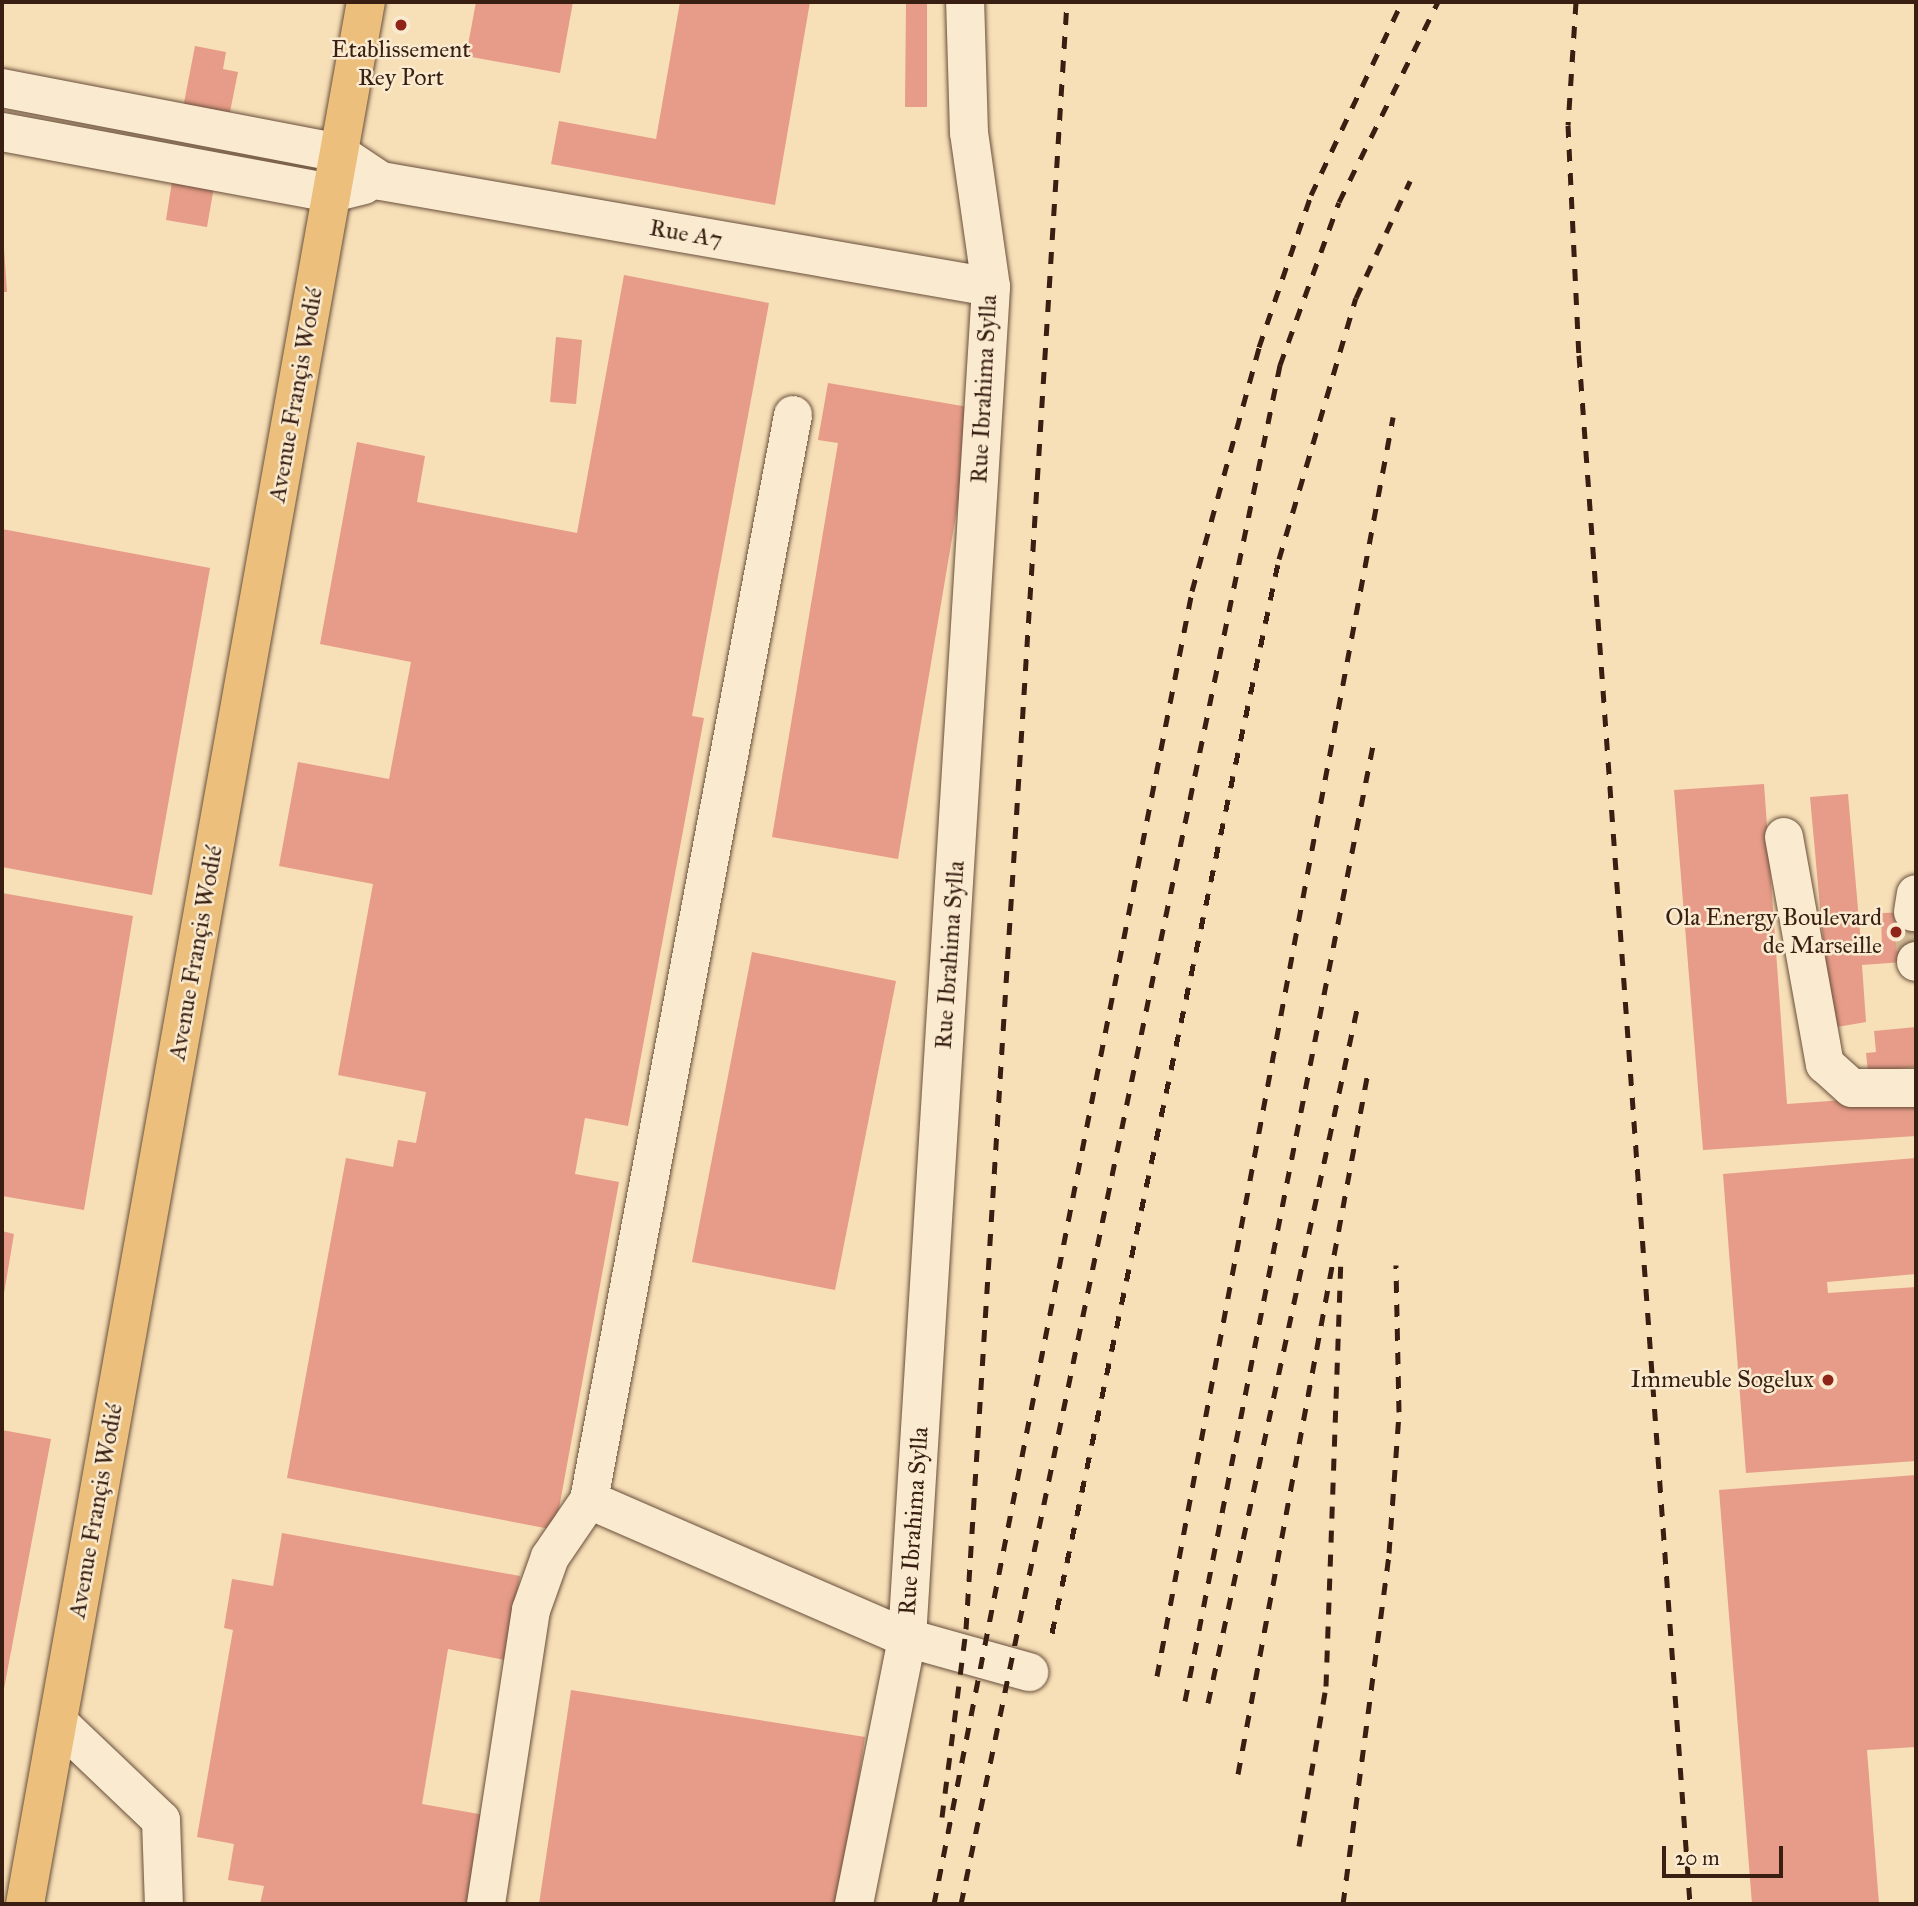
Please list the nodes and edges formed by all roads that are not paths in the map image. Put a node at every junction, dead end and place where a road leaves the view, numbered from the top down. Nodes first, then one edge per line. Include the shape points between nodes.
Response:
1 (366, 2) edge
2 (965, 2) edge
3 (2, 88) edge
4 (2, 132) edge
5 (339, 153) junction
6 (381, 181) junction
7 (332, 193) junction
8 (991, 287) junction
9 (793, 415) dead end
10 (1784, 837) dead end
11 (1916, 1088) edge
12 (589, 1500) junction
13 (907, 1638) junction
14 (1029, 1672) dead end
15 (58, 1722) junction
16 (25, 1904) edge
17 (164, 1904) edge
18 (486, 1904) edge
19 (855, 1904) edge

1 - 5 main road, Avenue Françis Wodié
2 - 8 street, Rue Ibrahima Sylla via 969,133
3 - 5 street
4 - 7 street
5 - 6 street, Rue A7
5 - 7 main road, Avenue Françis Wodié
6 - 7 street, Rue A7
6 - 8 street, Rue A7
7 - 15 main road, Avenue Françis Wodié
8 - 13 street, Rue Ibrahima Sylla
9 - 12 street
10 - 11 street via 1825,1064 1852,1088
12 - 13 street
12 - 18 street via 550,1557 531,1610
13 - 14 street
13 - 19 street, Rue Ibrahima Sylla
15 - 16 main road, Avenue Françis Wodié
15 - 17 street via 161,1820

